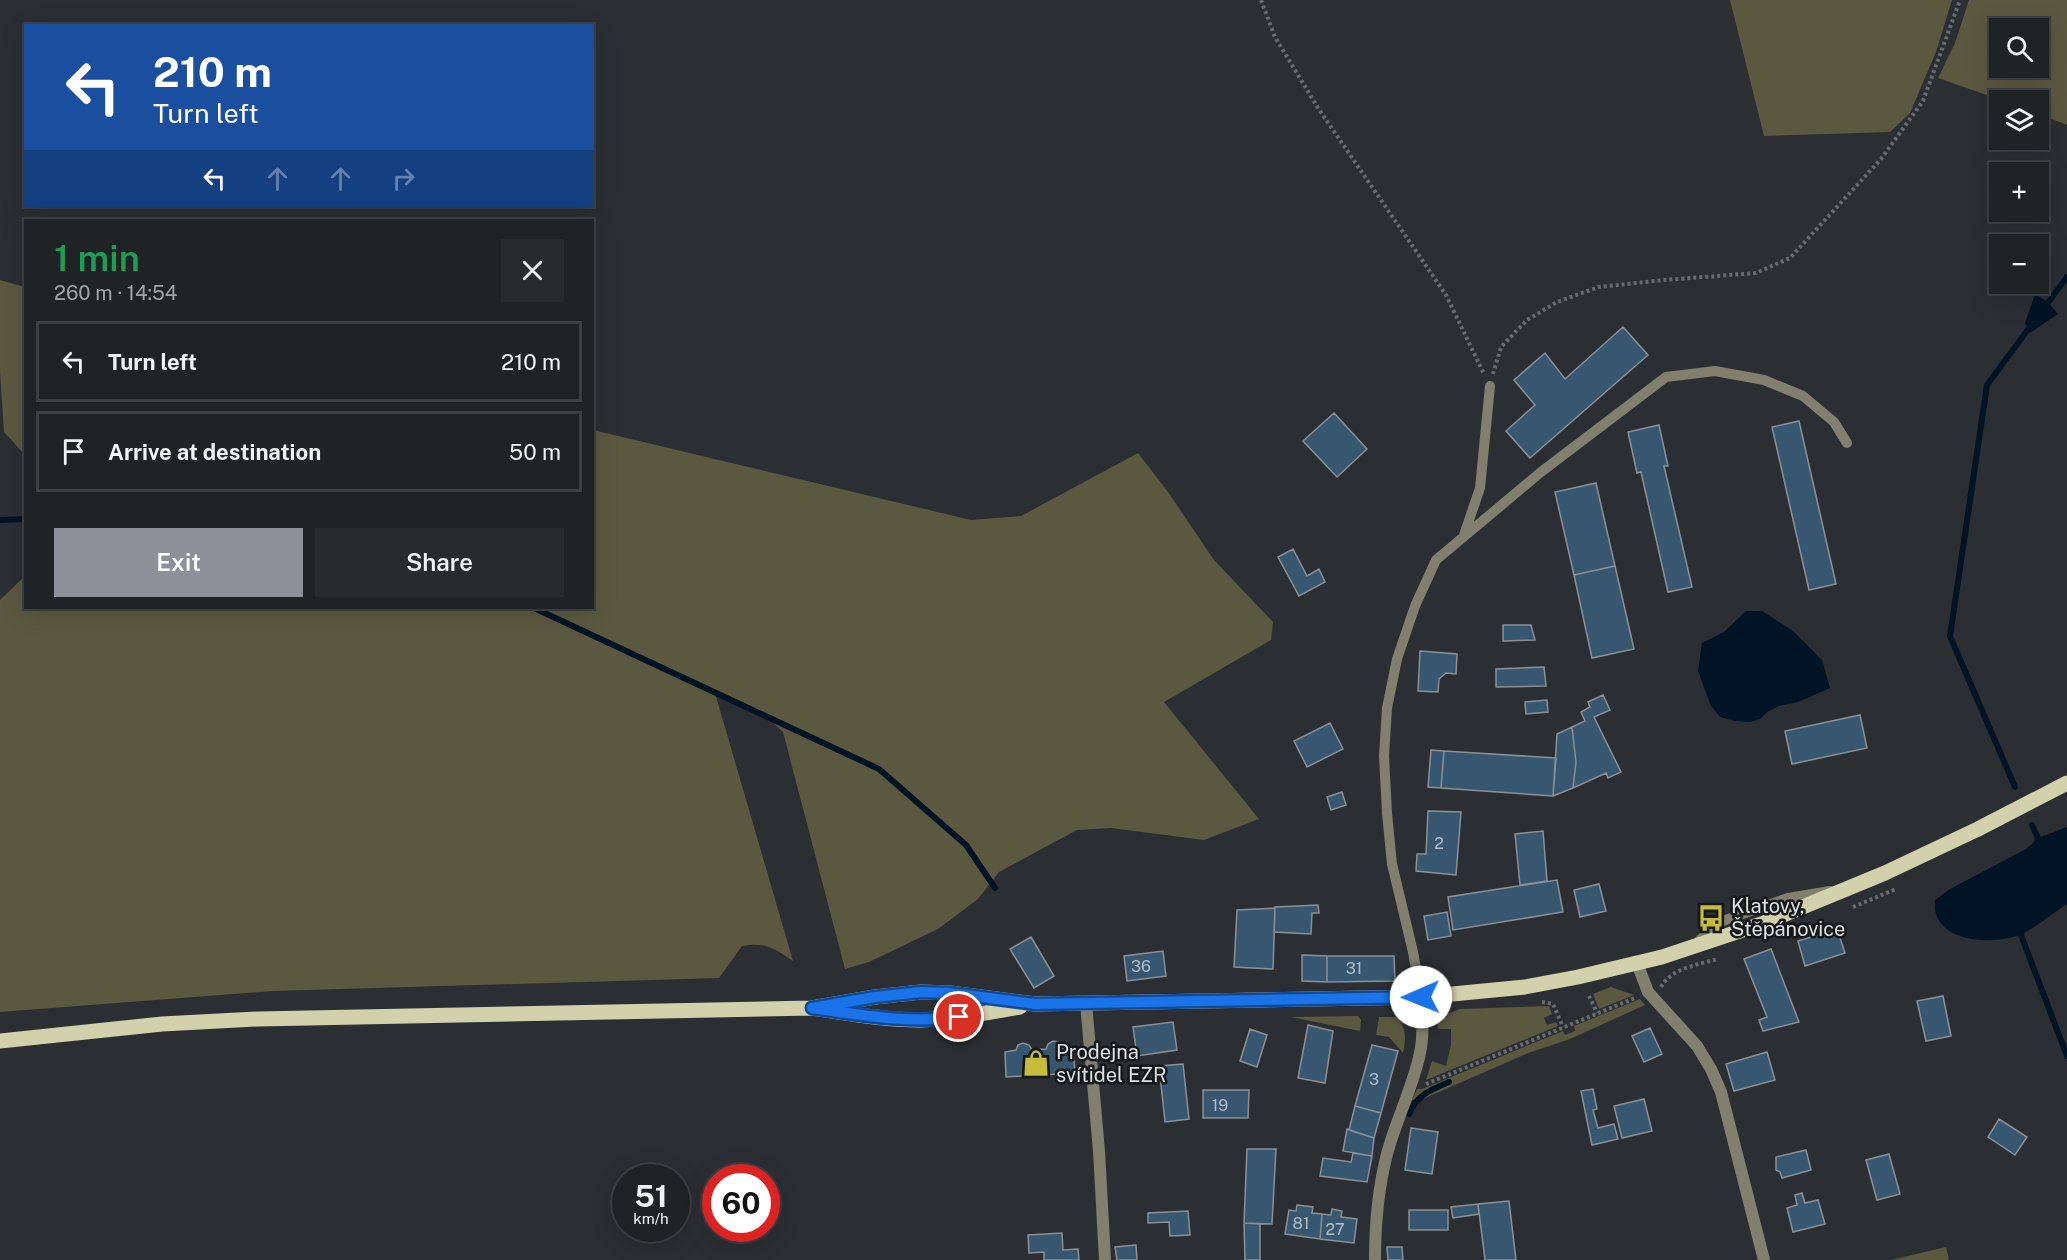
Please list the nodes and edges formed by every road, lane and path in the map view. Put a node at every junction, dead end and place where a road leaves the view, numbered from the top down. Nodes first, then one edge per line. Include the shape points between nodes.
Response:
1 (1261, 0) edge
2 (1960, 0) edge
3 (1490, 386) junction
4 (1847, 443) dead end
5 (1463, 538) junction
6 (2067, 783) edge
7 (1637, 963) junction
8 (1648, 992) junction
9 (1589, 996) dead end
10 (1421, 997) junction
11 (1086, 1003) junction
12 (1035, 1004) junction
13 (812, 1008) junction
14 (1597, 1013) junction
15 (0, 1041) edge
16 (1411, 1083) junction
17 (1105, 1260) edge
18 (1375, 1260) edge
19 (1764, 1260) edge

1 - 3 path via 1275,37 1318,108 1446,295
2 - 3 path via 1923,101 1881,159 1790,258 1756,273 1599,287 1557,302 1527,320 1501,347
3 - 5 lane via 1480,488
4 - 5 lane via 1834,422 1803,396 1764,380 1715,371 1666,377 1541,472
5 - 10 lane via 1436,560 1414,606 1397,659 1388,708 1384,756 1386,813 1392,864
6 - 7 main road via 1854,886 1764,923
7 - 8 street
7 - 10 main road via 1525,987
8 - 14 path
8 - 19 street via 1696,1046 1721,1092
9 - 14 path
10 - 11 main road
10 - 16 street via 1422,1043
11 - 12 main road
11 - 17 street
12 - 13 main road via 921,992
12 - 13 main road via 916,1020
13 - 15 main road via 258,1019 162,1024
14 - 16 path via 1421,1086
16 - 18 street via 1386,1156

